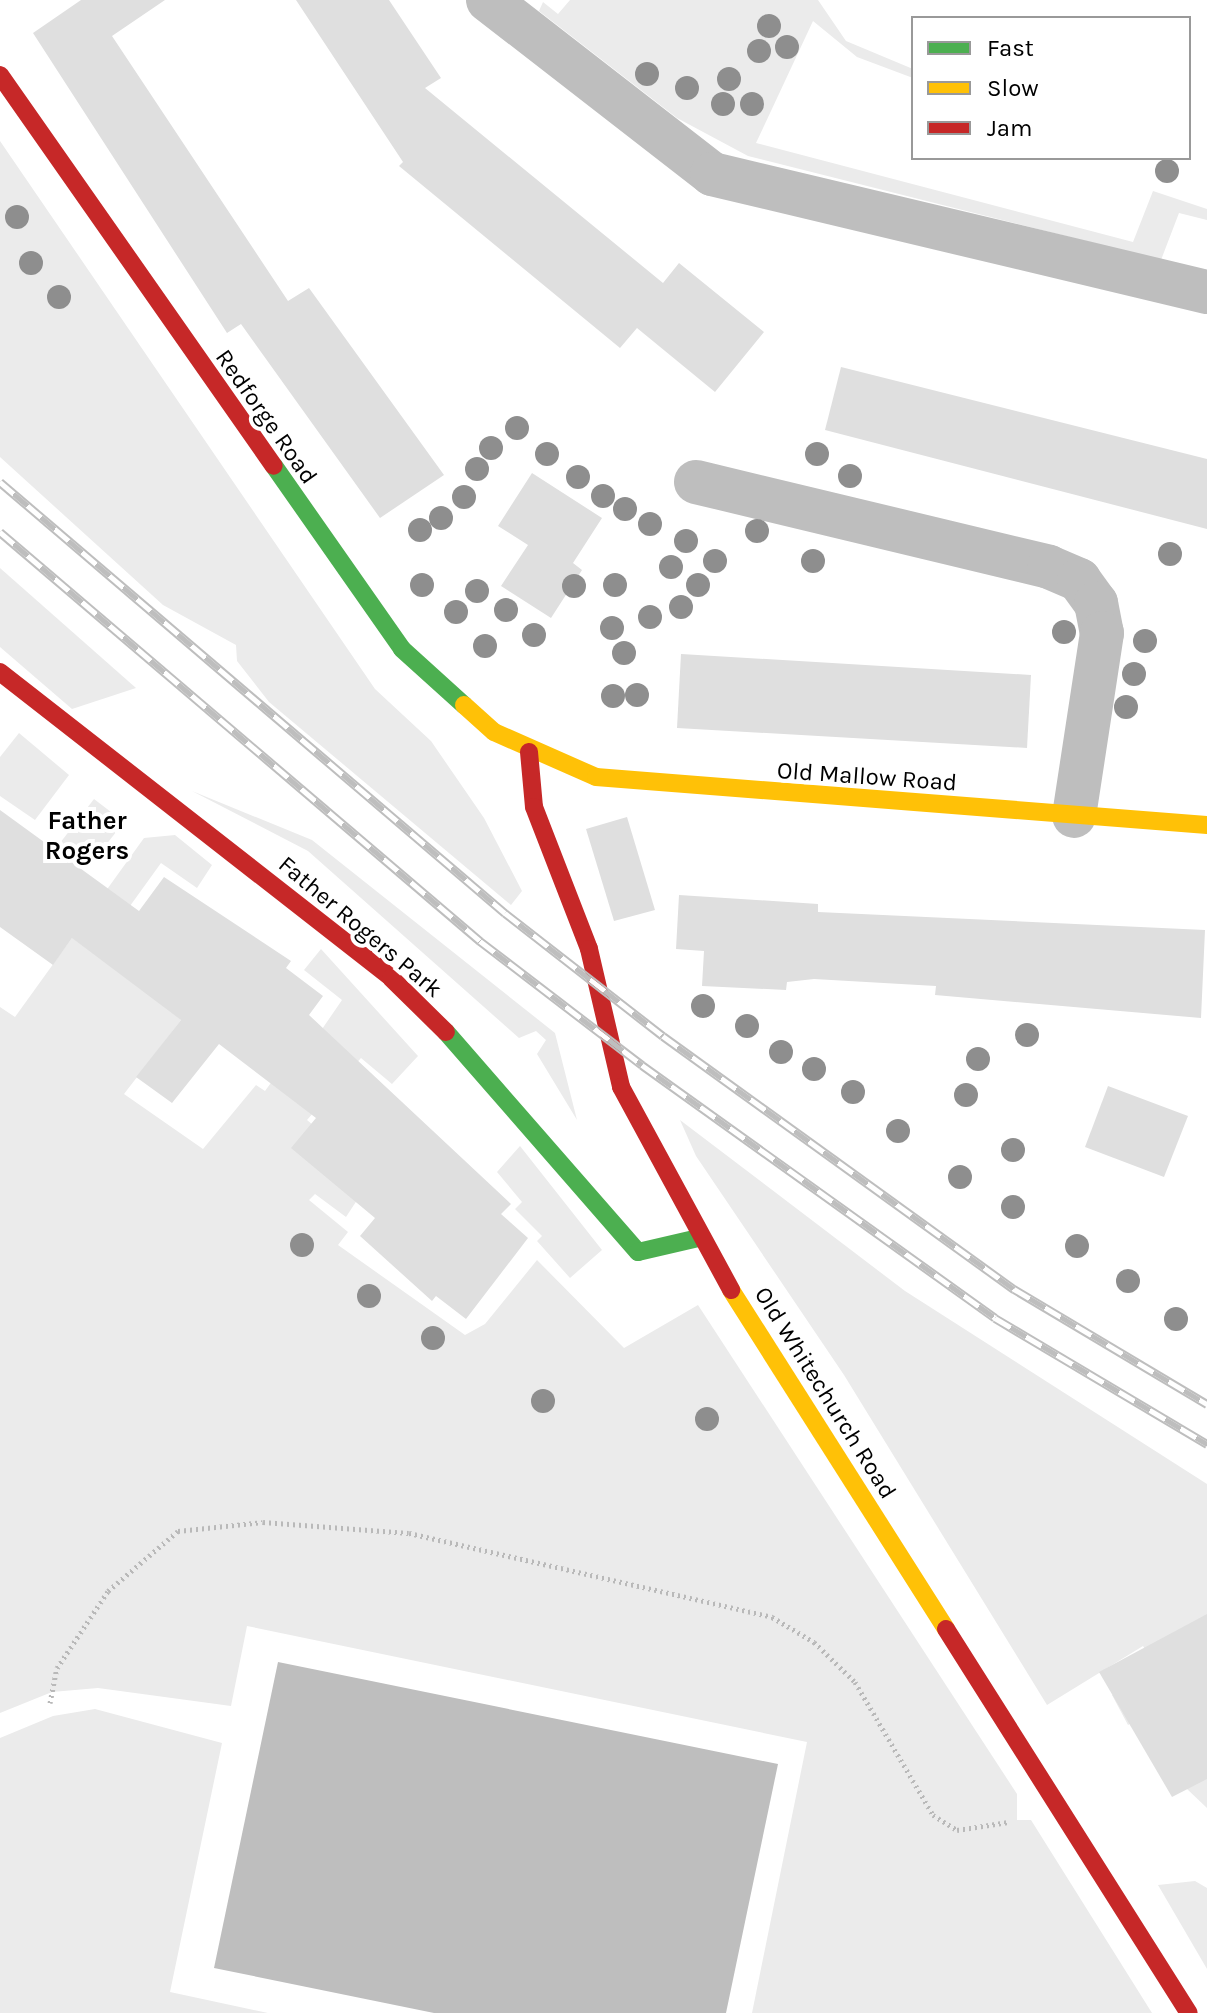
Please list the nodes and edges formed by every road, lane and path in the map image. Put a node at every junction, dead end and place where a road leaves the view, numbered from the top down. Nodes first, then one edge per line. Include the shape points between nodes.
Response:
1 (488, 0) edge
2 (0, 75) edge
3 (1207, 292) edge
4 (696, 482) dead end
5 (0, 672) edge
6 (529, 752) junction
7 (1074, 816) junction
8 (1207, 825) edge
9 (698, 1238) junction
10 (50, 1703) dead end
11 (1057, 1801) junction
12 (1189, 2013) edge

1 - 3 street via 712,174
2 - 6 street, Redforge Road via 402,649 455,702
4 - 7 street via 1079,580 1096,603 1102,633
5 - 9 street, Father Rogers Park via 391,978 483,1069 638,1252
6 - 7 street, Old Mallow Road via 596,777 637,782
6 - 9 street, Old Whitechurch Road via 534,807 589,949 621,1087
7 - 8 street, Old Mallow Road
9 - 11 street, Old Whitechurch Road
10 - 11 path via 57,1668 108,1591 178,1531 263,1522 409,1533 772,1617 814,1642 855,1682 933,1815 957,1830 1017,1821
11 - 12 street, Old Whitechurch Road

